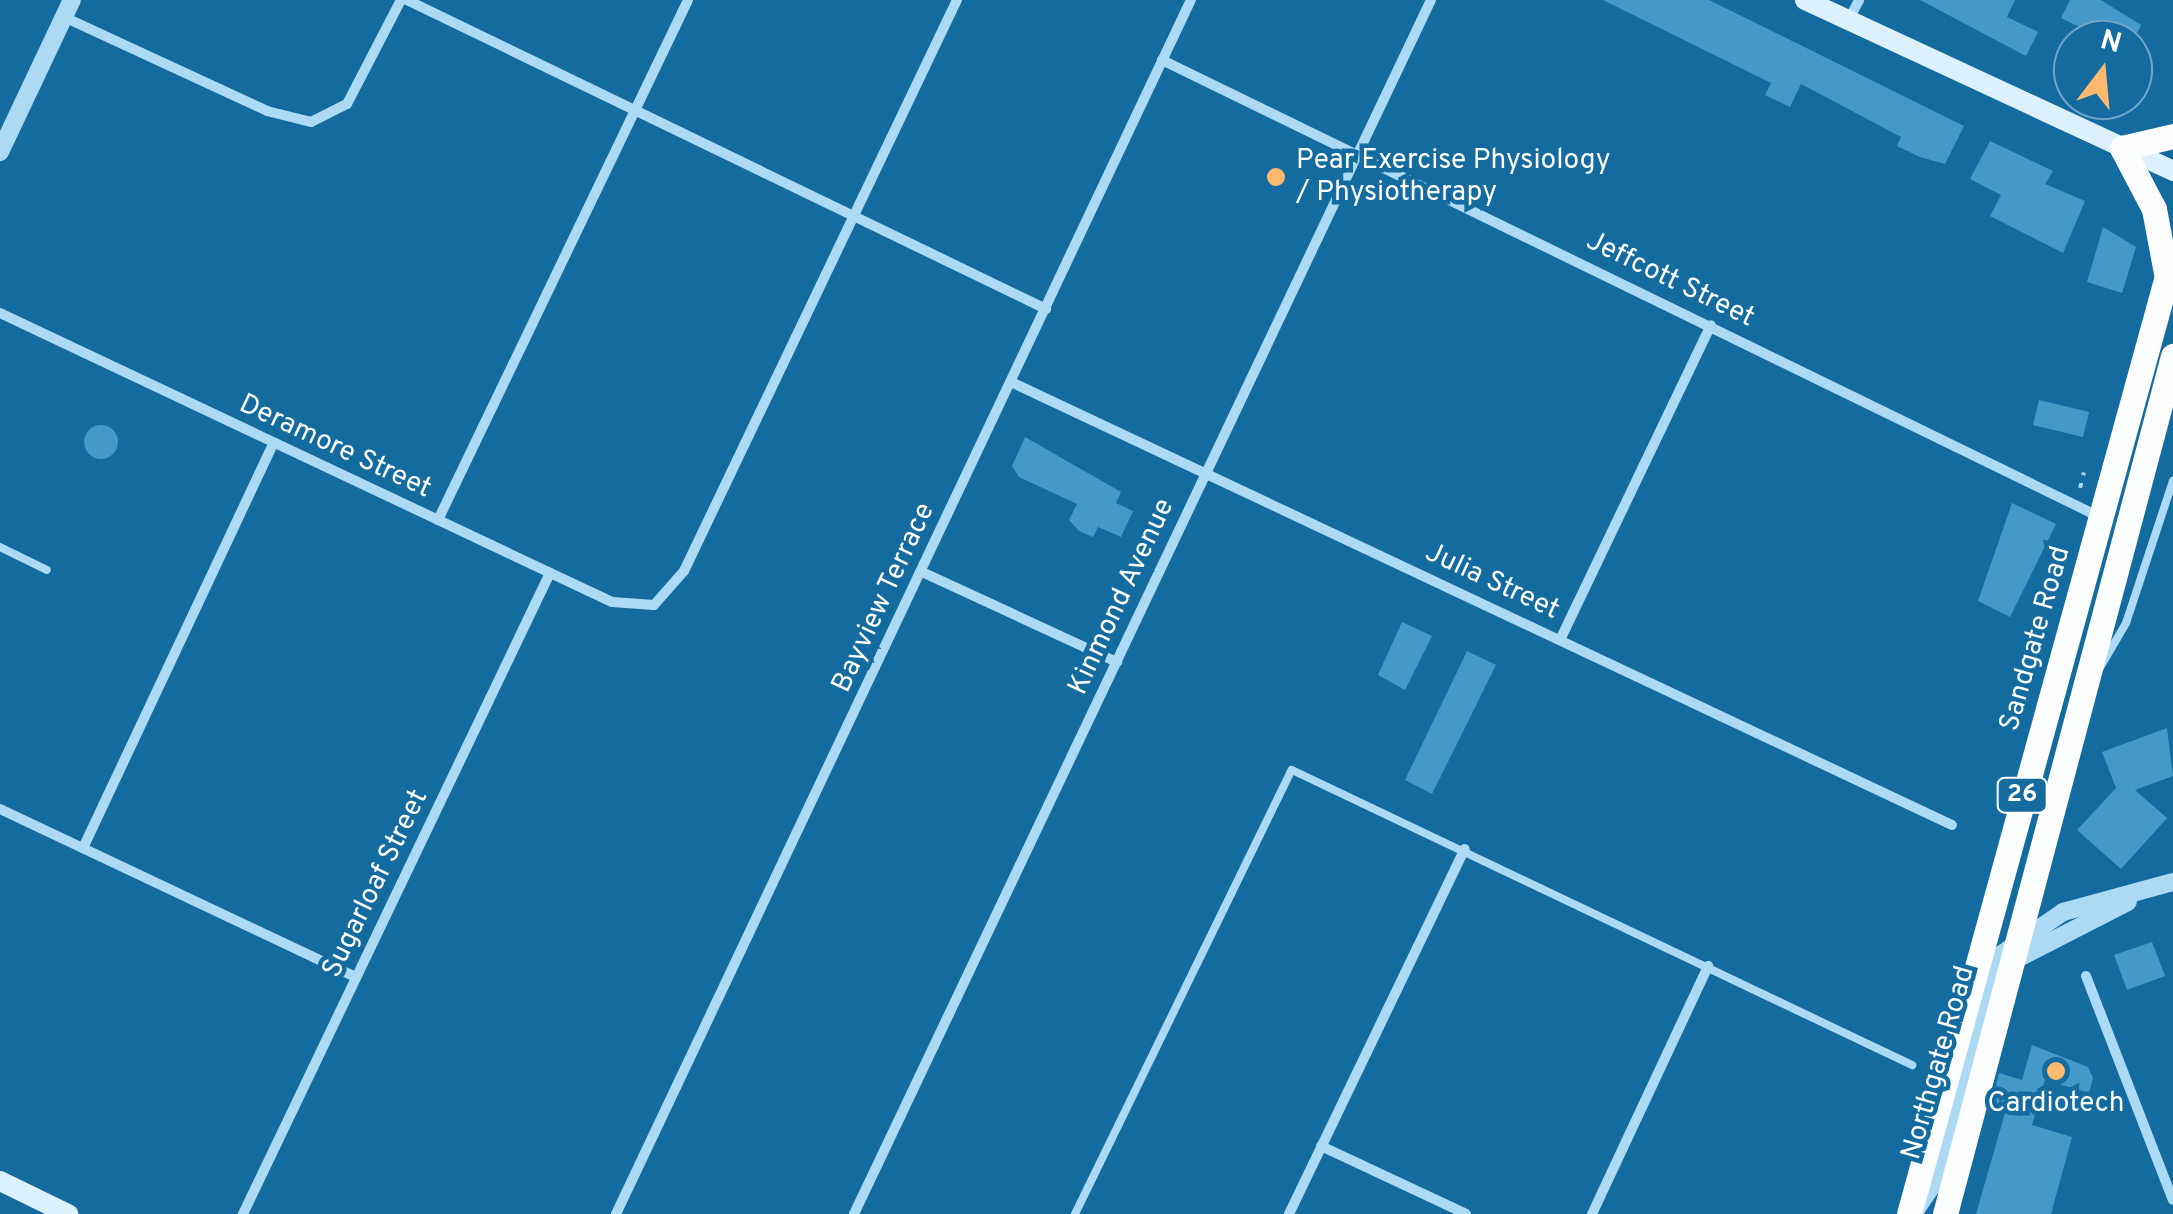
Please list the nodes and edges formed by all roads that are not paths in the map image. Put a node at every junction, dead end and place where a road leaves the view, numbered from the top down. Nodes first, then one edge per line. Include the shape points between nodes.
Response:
1 (404, 0) edge
2 (688, 0) edge
3 (957, 0) edge
4 (1190, 0) edge
5 (1431, 0) edge
6 (1805, 0) edge
7 (1859, 0) edge
8 (68, 9) edge
9 (1848, 22) junction
10 (1162, 60) junction
11 (635, 111) junction
12 (2173, 136) edge
13 (2122, 148) junction
14 (0, 152) edge
15 (1358, 154) junction
16 (2173, 171) edge
17 (853, 216) junction
18 (2170, 266) edge
19 (1046, 309) junction
20 (0, 312) edge
21 (1711, 325) junction
22 (2173, 356) edge
23 (1011, 382) junction
24 (274, 443) junction
25 (1206, 471) junction
26 (2173, 481) edge
27 (2102, 518) junction
28 (438, 520) junction
29 (0, 547) edge
30 (47, 570) dead end
31 (922, 572) junction
32 (550, 573) junction
33 (1560, 640) junction
34 (1117, 662) junction
35 (2088, 682) junction
36 (0, 809) edge
37 (1952, 826) dead end
38 (83, 848) junction
39 (1464, 849) junction
40 (2173, 882) edge
41 (2137, 896) junction
42 (2021, 933) junction
43 (2013, 962) junction
44 (1708, 966) junction
45 (2086, 976) dead end
46 (356, 977) junction
47 (1912, 1065) dead end
48 (1321, 1146) junction
49 (0, 1181) edge
50 (2173, 1200) edge
51 (68, 1214) edge
52 (243, 1214) edge
53 (616, 1214) edge
54 (854, 1214) edge
55 (1075, 1214) edge
56 (1288, 1214) edge
57 (1466, 1214) edge
58 (1592, 1214) edge
59 (1911, 1214) edge
60 (1944, 1214) edge

1 - 8 street via 347,104 311,122 267,111
1 - 11 street
2 - 11 street
3 - 17 street
4 - 10 street, Bayview Terrace
5 - 15 street, Kinmond Avenue
6 - 9 main road
7 - 9 street
8 - 14 street
9 - 13 main road
10 - 15 street, Jeffcott Street
10 - 19 street, Bayview Terrace
11 - 17 street
11 - 28 street
12 - 13 highway
13 - 16 main road
13 - 18 highway via 2154,210
15 - 21 street, Jeffcott Street
15 - 25 street, Kinmond Avenue
17 - 19 street
17 - 32 street, Deramore Street via 684,571 654,605 624,606
18 - 27 highway, Sandgate Road / 26
19 - 23 street, Bayview Terrace
20 - 24 street, Deramore Street
21 - 27 street, Jeffcott Street
21 - 33 street
22 - 35 highway, 26
23 - 25 street, Julia Street
23 - 31 street, Bayview Terrace
24 - 28 street, Deramore Street
24 - 38 street
25 - 33 street, Julia Street
25 - 34 street, Kinmond Avenue
26 - 35 lane via 2126,623
27 - 59 highway, Sandgate Road / 26
28 - 32 street, Deramore Street
29 - 30 lane
31 - 34 street
31 - 53 street, Bayview Terrace
32 - 46 street, Sugarloaf Street
33 - 37 street, Julia Street
34 - 54 street, Kinmond Avenue
35 - 42 highway, 26
36 - 38 street
38 - 46 street
39 - 44 lane
39 - 48 street
39 - 55 lane via 1305,771 1288,772
40 - 41 street, Northgate Road
41 - 42 street, Northgate Road
41 - 43 street, Northgate Road
42 - 43 highway, 26
42 - 59 street, Northgate Road via 1992,968 1934,1184
43 - 60 highway, 26
44 - 47 lane
44 - 58 street
45 - 50 street
46 - 52 street, Sugarloaf Street
48 - 56 street
48 - 57 street
49 - 51 main road

